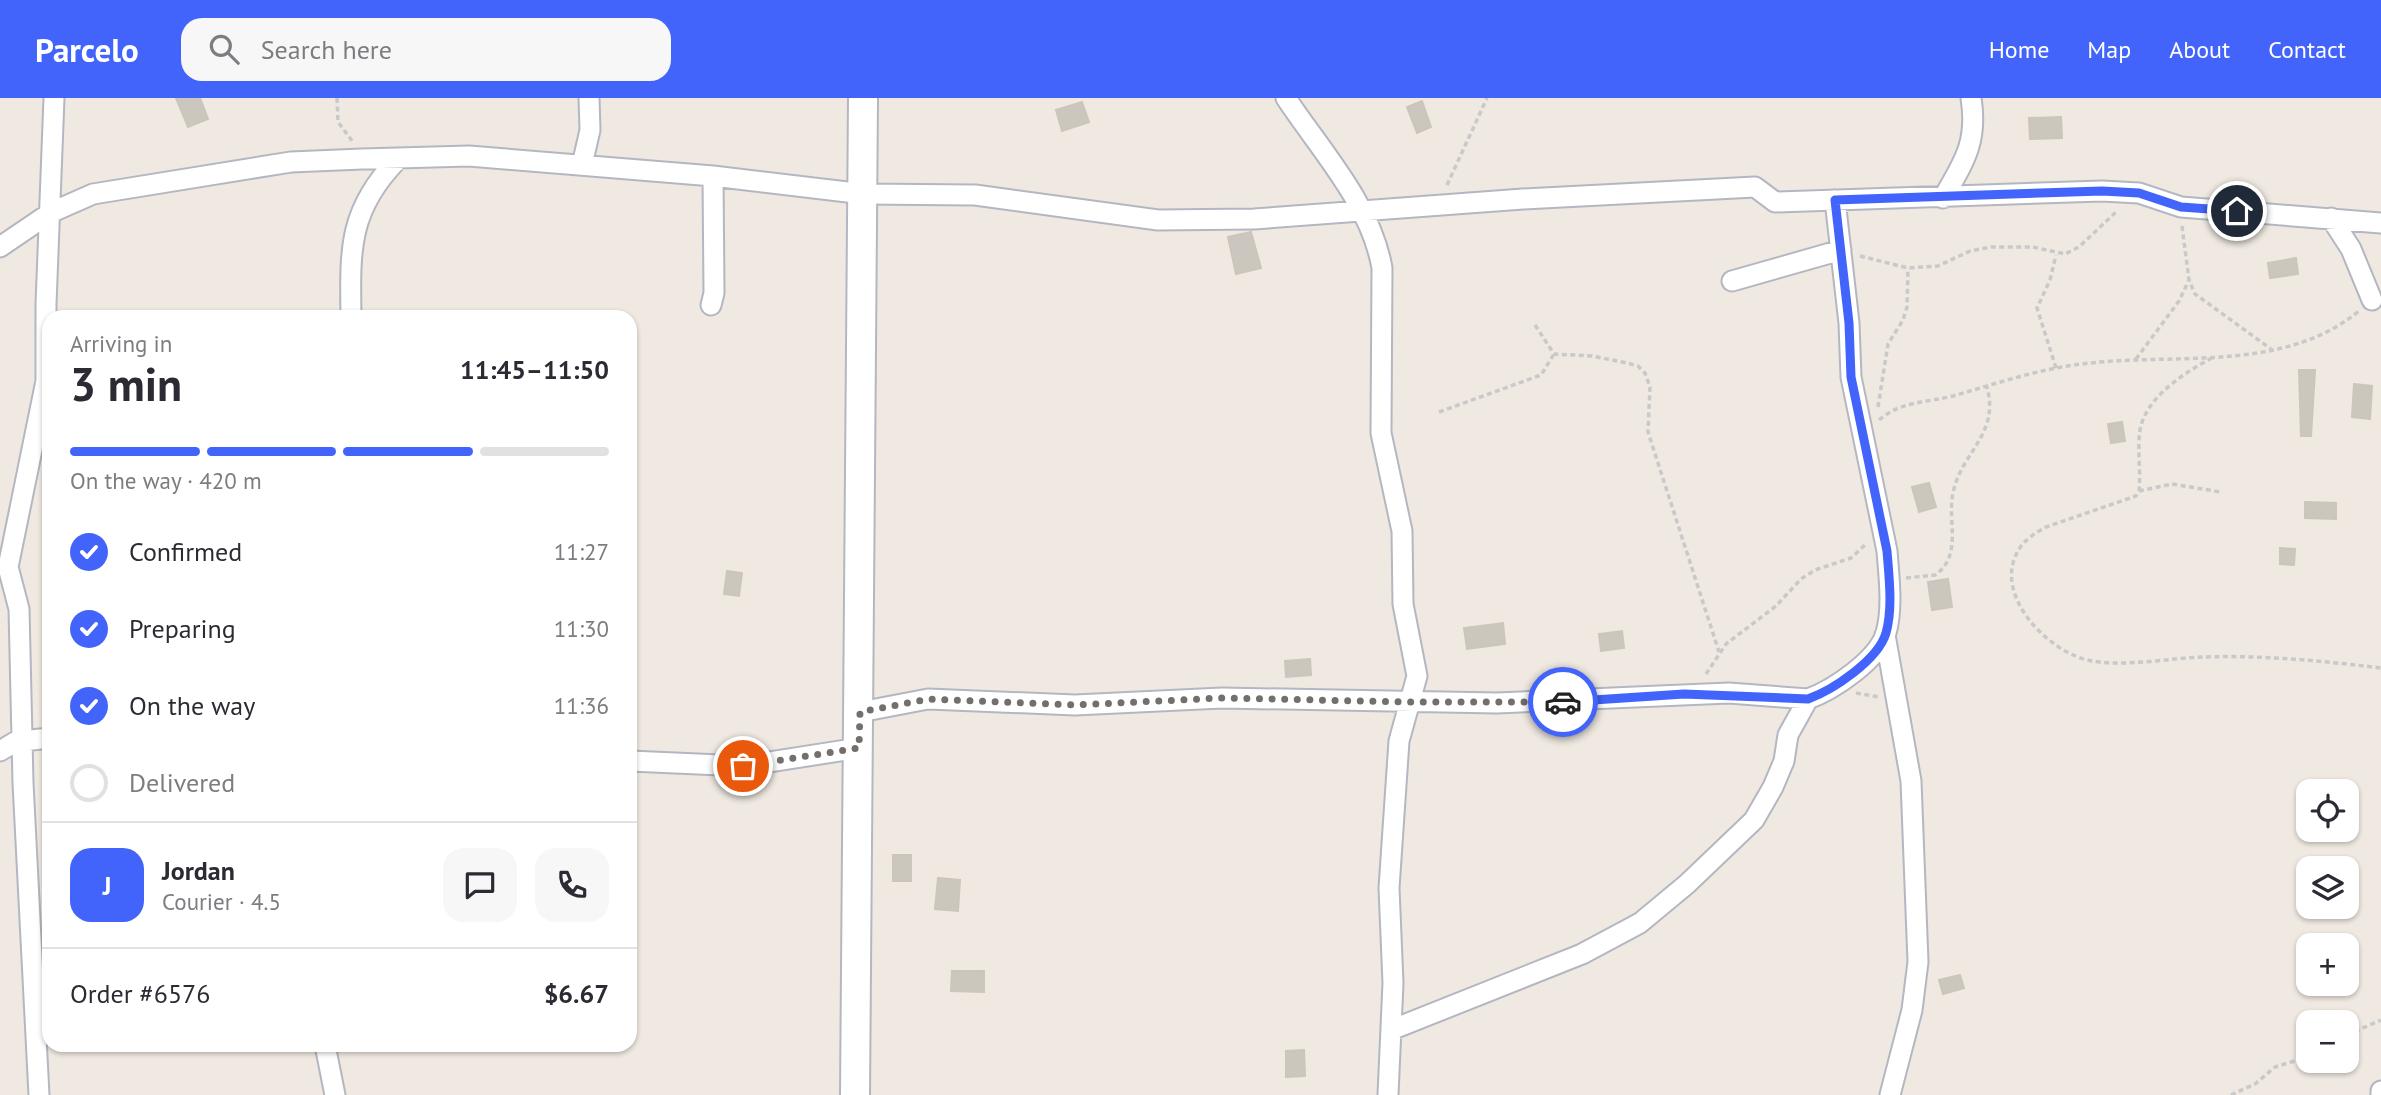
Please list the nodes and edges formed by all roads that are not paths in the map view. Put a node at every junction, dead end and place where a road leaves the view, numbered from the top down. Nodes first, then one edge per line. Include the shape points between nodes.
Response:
1 (54, 98) edge
2 (589, 98) edge
3 (863, 98) edge
4 (1286, 98) edge
5 (1971, 98) edge
6 (398, 159) junction
7 (582, 165) junction
8 (713, 176) junction
9 (864, 194) junction
10 (1943, 198) junction
11 (1835, 200) junction
12 (1364, 213) junction
13 (50, 214) junction
14 (2331, 218) junction
15 (2381, 223) edge
16 (0, 247) edge
17 (1842, 250) junction
18 (1732, 281) dead end
19 (2372, 300) road end
20 (711, 305) dead end
21 (48, 310) edge
22 (351, 310) edge
23 (42, 401) edge
24 (1885, 635) junction
25 (1817, 696) junction
26 (1410, 702) junction
27 (860, 712) junction
28 (42, 739) edge
29 (24, 741) junction
30 (859, 748) junction
31 (0, 751) edge
32 (637, 761) edge
33 (1391, 1030) junction
34 (326, 1052) edge
35 (39, 1095) edge
36 (335, 1095) edge
37 (855, 1095) edge
38 (1388, 1095) edge
39 (1890, 1095) edge

1 - 13 street
2 - 7 street via 590,130
3 - 9 main road
4 - 12 street
5 - 10 street via 1973,138 1968,156
6 - 7 street via 469,156
6 - 13 street via 291,162 168,180 93,194
6 - 22 street via 367,198 356,229 349,266
7 - 8 street
8 - 9 street
8 - 20 street
9 - 12 street via 975,195 1158,220
9 - 27 main road
10 - 11 street
10 - 14 street via 2102,191 2139,193 2181,207
11 - 12 street via 1775,202 1755,187
11 - 17 street
12 - 26 street via 1382,268 1381,433 1402,531 1403,604 1417,676
13 - 16 street
13 - 21 street
14 - 15 street
14 - 19 street via 2351,249
17 - 18 street
17 - 24 street via 1851,377 1889,578
23 - 29 street via 8,567 19,609
24 - 25 street via 1860,665
24 - 39 street via 1911,780 1918,962 1912,1010
25 - 26 street via 1684,694 1614,701
25 - 33 street via 1788,735 1784,761 1754,820 1640,923 1582,954
26 - 27 street via 1222,698 1075,705 929,699
26 - 33 street via 1399,741 1390,875
27 - 30 main road
28 - 29 street
29 - 31 street
29 - 35 street
30 - 32 street via 743,766
30 - 37 main road
33 - 38 street
34 - 36 street

